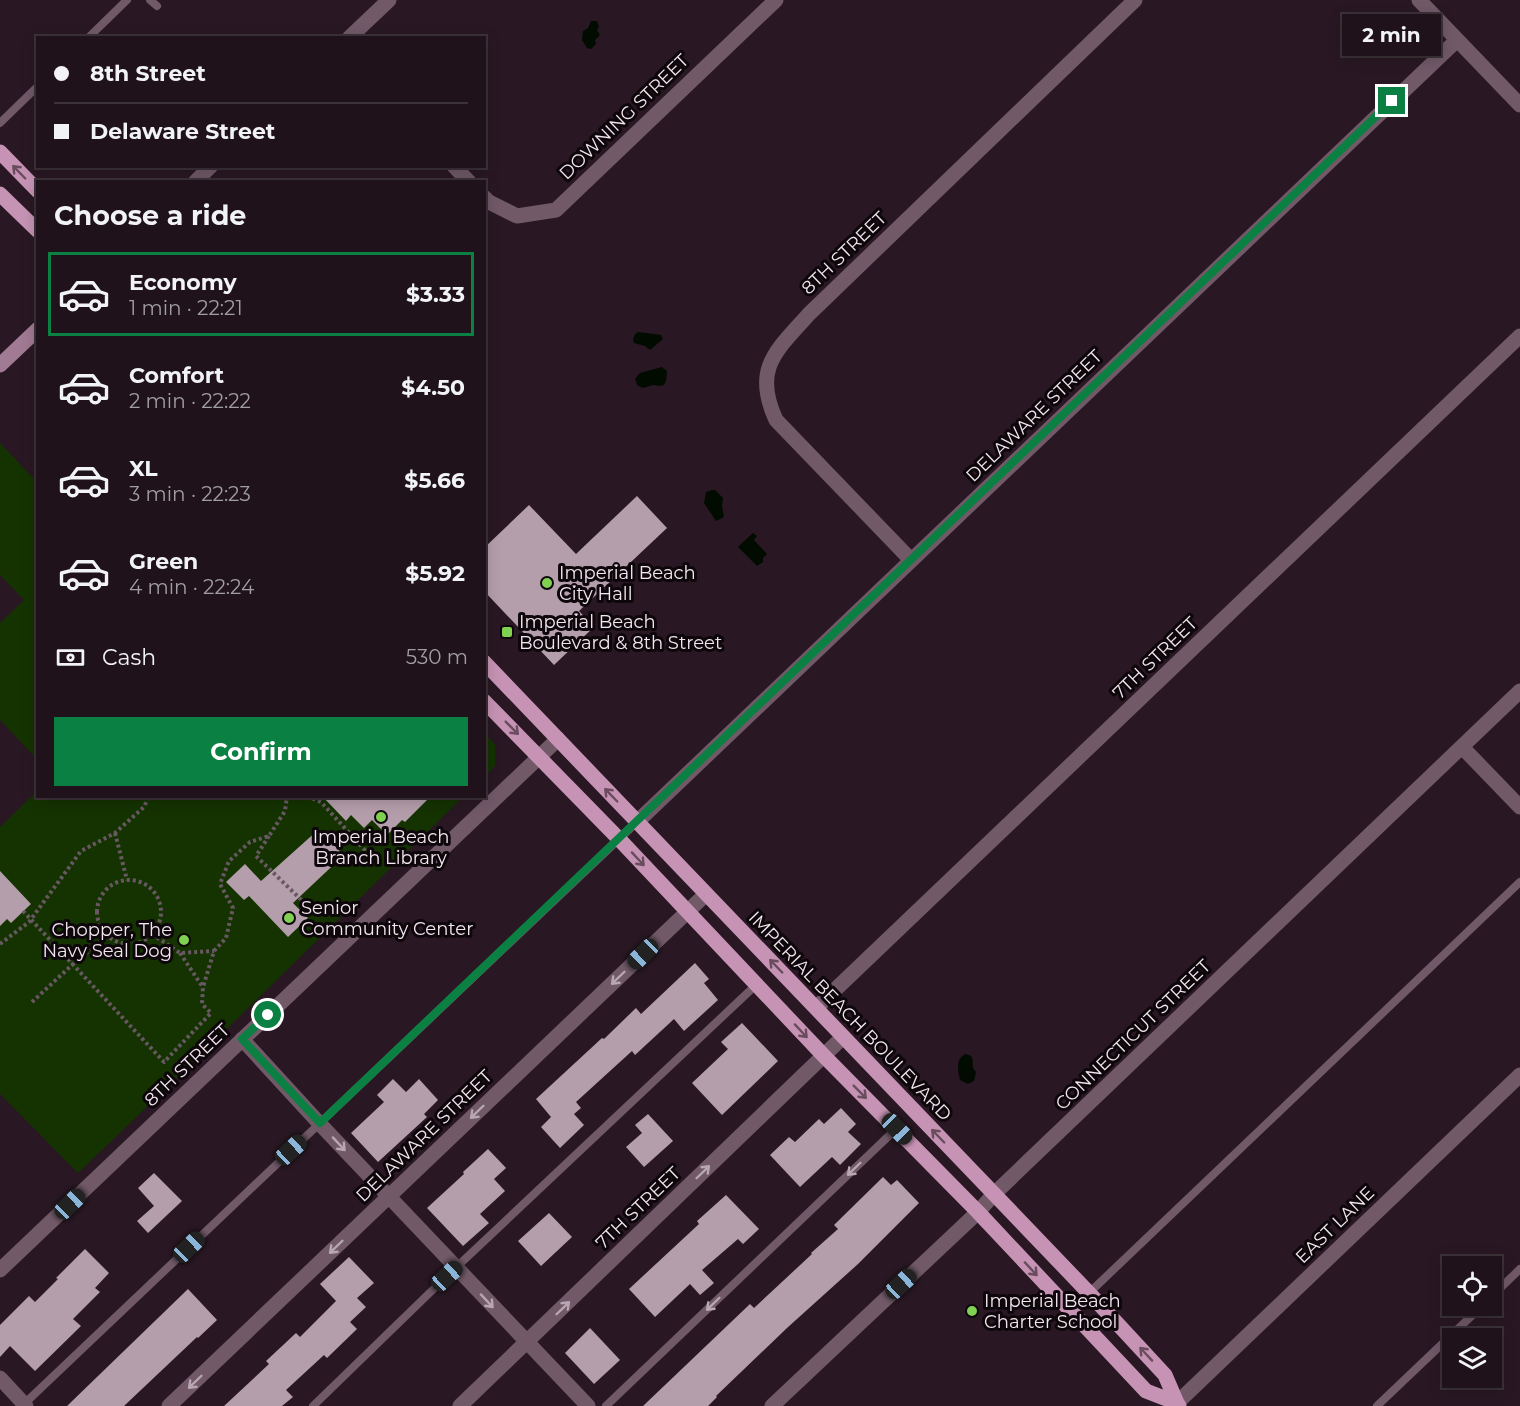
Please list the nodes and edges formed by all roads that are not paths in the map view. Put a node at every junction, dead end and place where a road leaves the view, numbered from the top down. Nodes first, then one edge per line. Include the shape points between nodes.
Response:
1 (127, 0) edge
2 (388, 0) edge
3 (776, 0) edge
4 (1135, 0) edge
5 (1419, 0) edge
6 (90, 36) edge
7 (351, 36) edge
8 (1457, 40) junction
9 (36, 89) edge
10 (1520, 105) edge
11 (0, 123) edge
12 (0, 152) edge
13 (209, 168) edge
14 (456, 168) edge
15 (197, 180) edge
16 (467, 180) edge
17 (36, 189) edge
18 (0, 194) edge
19 (486, 199) edge
20 (36, 229) edge
21 (36, 331) edge
22 (1520, 336) edge
23 (0, 365) edge
24 (911, 560) junction
25 (486, 664) edge
26 (1520, 692) edge
27 (486, 702) edge
28 (558, 739) junction
29 (1462, 747) junction
30 (540, 756) junction
31 (1520, 807) edge
32 (637, 822) junction
33 (619, 839) junction
34 (1520, 882) edge
35 (706, 894) junction
36 (687, 911) junction
37 (757, 984) junction
38 (816, 1008) junction
39 (843, 1037) junction
40 (242, 1039) junction
41 (824, 1056) junction
42 (1520, 1075) edge
43 (320, 1123) junction
44 (897, 1129) junction
45 (994, 1194) junction
46 (389, 1197) junction
47 (978, 1212) junction
48 (456, 1268) junction
49 (1520, 1269) edge
50 (0, 1270) edge
51 (1502, 1286) edge
52 (1089, 1293) junction
53 (1471, 1316) edge
54 (527, 1342) junction
55 (0, 1378) edge
56 (24, 1405) edge
57 (1178, 1405) edge
58 (169, 1406) edge
59 (312, 1406) edge
60 (460, 1406) edge
61 (588, 1406) edge
62 (606, 1406) edge
63 (772, 1406) edge
64 (1377, 1406) edge

1 - 6 lane
2 - 7 street
3 - 19 street, DOWNING STREET via 556,210 516,216
4 - 24 street, 8TH STREET via 809,314 769,366 766,396 776,420
5 - 8 street
8 - 10 street
8 - 24 street, DELAWARE STREET
9 - 11 lane
17 -> 12 main road
13 - 15 street
14 - 16 street
18 - 20 main road
21 - 23 main road
22 - 38 street, 7TH STREET
24 - 32 street, DELAWARE STREET
25 - 28 main road, IMPERIAL BEACH BOULEVARD
26 - 29 street, CONNECTICUT STREET
27 -> 30 main road
28 - 30 street, 8TH STREET
32 -> 28 main road, IMPERIAL BEACH BOULEVARD
29 - 31 street
29 - 45 street, CONNECTICUT STREET
30 - 33 main road
30 - 40 street, 8TH STREET
32 - 33 lane
32 - 35 main road, IMPERIAL BEACH BOULEVARD
33 -> 36 main road
33 - 43 lane
34 - 52 lane
35 - 36 street, DELAWARE STREET
38 -> 35 main road, IMPERIAL BEACH BOULEVARD
36 - 37 main road
36 -> 46 street, DELAWARE STREET
37 -> 41 main road
37 - 48 lane
38 - 39 main road, IMPERIAL BEACH BOULEVARD
39 - 41 street, 7TH STREET
45 -> 39 main road, IMPERIAL BEACH BOULEVARD
40 - 43 street
40 - 50 street, 8TH STREET
41 -> 44 main road
54 -> 41 street, 7TH STREET
42 - 57 street, EAST LANE
43 -> 46 street
43 - 56 lane
44 - 47 main road
44 -> 62 lane
45 - 47 street, CONNECTICUT STREET
45 - 52 main road, IMPERIAL BEACH BOULEVARD
46 - 48 street
46 -> 58 street, DELAWARE STREET
47 -> 57 main road via 1146,1391
47 - 63 street, CONNECTICUT STREET
48 -> 54 street
48 - 59 lane
49 - 51 lane
57 -> 52 main road, IMPERIAL BEACH BOULEVARD via 1165,1375
53 - 64 lane
54 - 60 street, 7TH STREET
54 - 61 street
55 - 56 street

